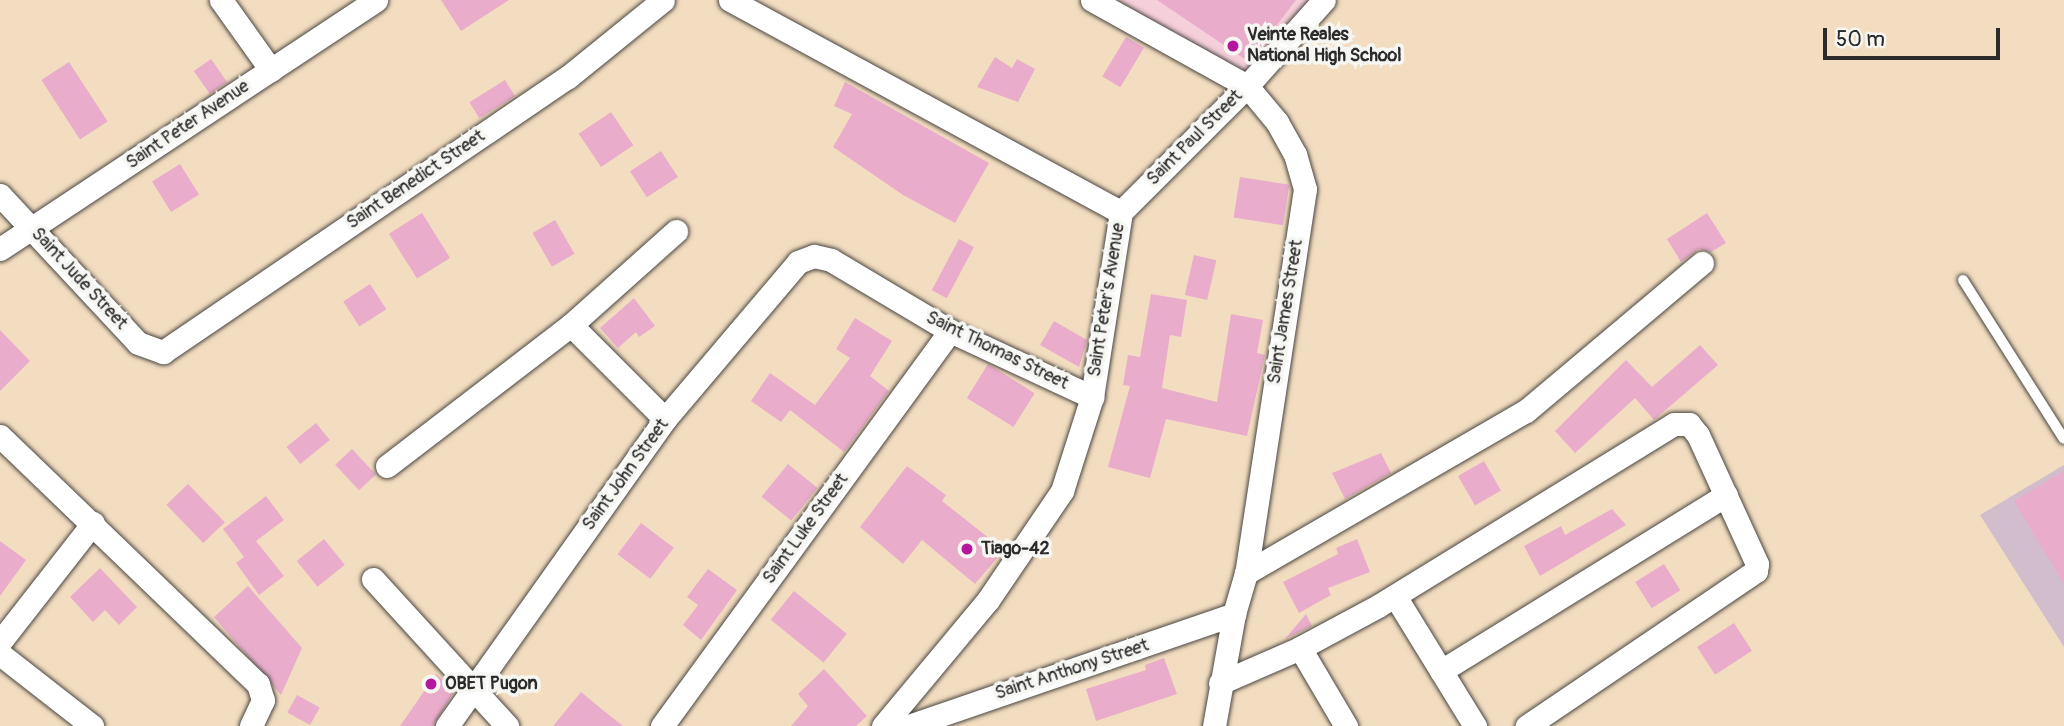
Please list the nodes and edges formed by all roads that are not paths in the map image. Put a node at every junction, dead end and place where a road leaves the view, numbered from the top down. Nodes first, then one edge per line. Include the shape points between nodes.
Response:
1 (221, 0) edge
2 (376, 0) edge
3 (663, 0) edge
4 (730, 0) edge
5 (1093, 0) edge
6 (1324, 0) edge
7 (271, 70) junction
8 (1247, 86) junction
9 (0, 195) edge
10 (1121, 212) junction
11 (33, 229) junction
12 (676, 231) dead end
13 (0, 250) edge
14 (831, 260) joint
15 (1702, 263) dead end
16 (1963, 279) dead end
17 (571, 325) junction
18 (950, 331) junction
19 (163, 352) joint
20 (1092, 397) junction
21 (665, 419) junction
22 (0, 436) edge
23 (2064, 439) edge
24 (387, 466) dead end
25 (1726, 495) junction
26 (93, 523) junction
27 (1246, 573) junction
28 (373, 579) dead end
29 (1395, 596) junction
30 (1234, 614) junction
31 (0, 642) edge
32 (1300, 648) junction
33 (0, 654) edge
34 (1441, 671) junction
35 (1220, 683) junction
36 (471, 689) junction
37 (92, 726) edge
38 (251, 726) edge
39 (447, 726) edge
40 (507, 726) edge
41 (662, 726) edge
42 (883, 726) edge
43 (909, 726) edge
44 (1214, 726) edge
45 (1346, 726) edge
46 (1475, 726) edge
47 (1527, 726) edge

1 - 7 street
2 - 7 street, Saint Peter Avenue
3 - 19 street, Saint Benedict Street via 568,77
4 - 10 street, Saint Peter's Avenue
5 - 8 street, Saint James Street
6 - 8 street, Saint Paul Street
7 - 11 street, Saint Peter Avenue
8 - 10 street, Saint Paul Street
8 - 27 street, Saint James Street via 1289,143 1304,189
9 - 11 street, Saint Jude Street
10 - 20 street, Saint Peter's Avenue
11 - 13 street, Saint Peter Avenue
11 - 19 street, Saint Jude Street via 138,343
12 - 17 street
14 - 18 street, Saint Thomas Street
14 - 21 street, Saint John Street via 814,256 798,262
15 - 27 street via 1526,411
16 - 23 lane
17 - 21 street
17 - 24 street
18 - 20 street, Saint Thomas Street
18 - 41 street, Saint Luke Street
20 - 42 street, Saint Peter's Avenue via 1062,491 988,600
21 - 36 street, Saint John Street
22 - 26 street
25 - 29 street via 1698,435 1689,424 1674,424
25 - 34 street
25 - 47 street via 1757,564 1756,571
26 - 31 street
26 - 38 street via 258,684 263,700
27 - 30 street, Saint James Street
28 - 36 street
29 - 32 street
29 - 34 street
30 - 35 street, Saint James Street
30 - 43 street, Saint Anthony Street
32 - 35 street
32 - 45 street
33 - 37 street
34 - 46 street
35 - 44 street, Saint James Street
36 - 39 street, Saint John Street
36 - 40 street

